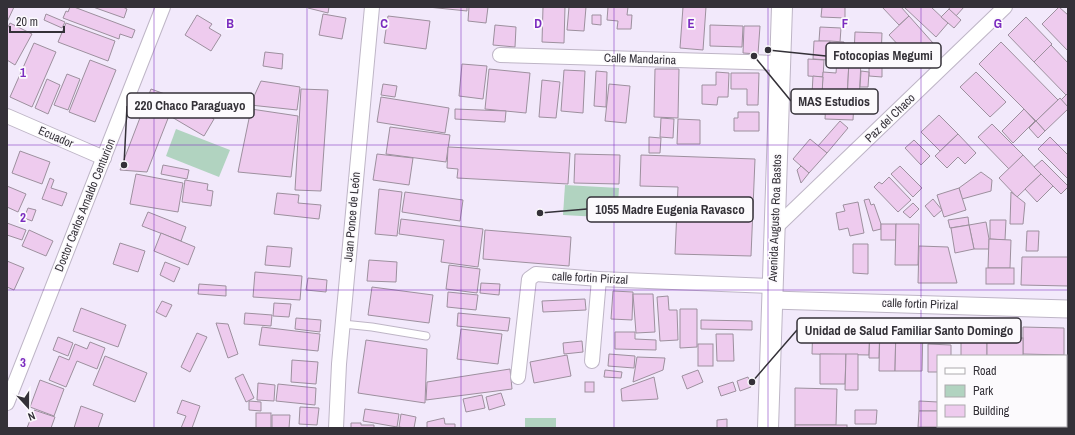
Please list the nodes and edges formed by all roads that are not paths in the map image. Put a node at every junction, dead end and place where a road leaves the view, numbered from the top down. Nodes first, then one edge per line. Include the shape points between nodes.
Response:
1 (162, 7) edge
2 (372, 7) edge
3 (782, 7) edge
4 (1005, 7) edge
5 (500, 55) dead end
6 (780, 63) junction
7 (7, 116) edge
8 (104, 158) junction
9 (774, 229) junction
10 (599, 279) junction
11 (772, 293) junction
12 (1068, 309) edge
13 (343, 324) junction
14 (426, 336) dead end
15 (592, 361) dead end
16 (518, 377) dead end
17 (7, 403) edge
18 (336, 428) edge
19 (768, 428) edge

1 - 8 street, Doctor Carlos Arnaldo Centurion
2 - 13 street, Juan Ponce de León
3 - 6 main road, Avenida Augusto Roa Bastos
4 - 9 street, Paz del Chaco
5 - 6 street, Calle Mandarina
6 - 9 main road, Avenida Augusto Roa Bastos
7 - 8 street, Ecuador
8 - 17 street, Doctor Carlos Arnaldo Centurion
9 - 11 main road, Avenida Augusto Roa Bastos
10 - 11 street, calle fortin Pirizal
10 - 15 street
10 - 16 street, calle fortin Pirizal via 536,274 529,278
11 - 12 street, calle fortin Pirizal
11 - 19 main road, Avenida Augusto Roa Bastos
13 - 14 lane
13 - 18 street, Juan Ponce de León

